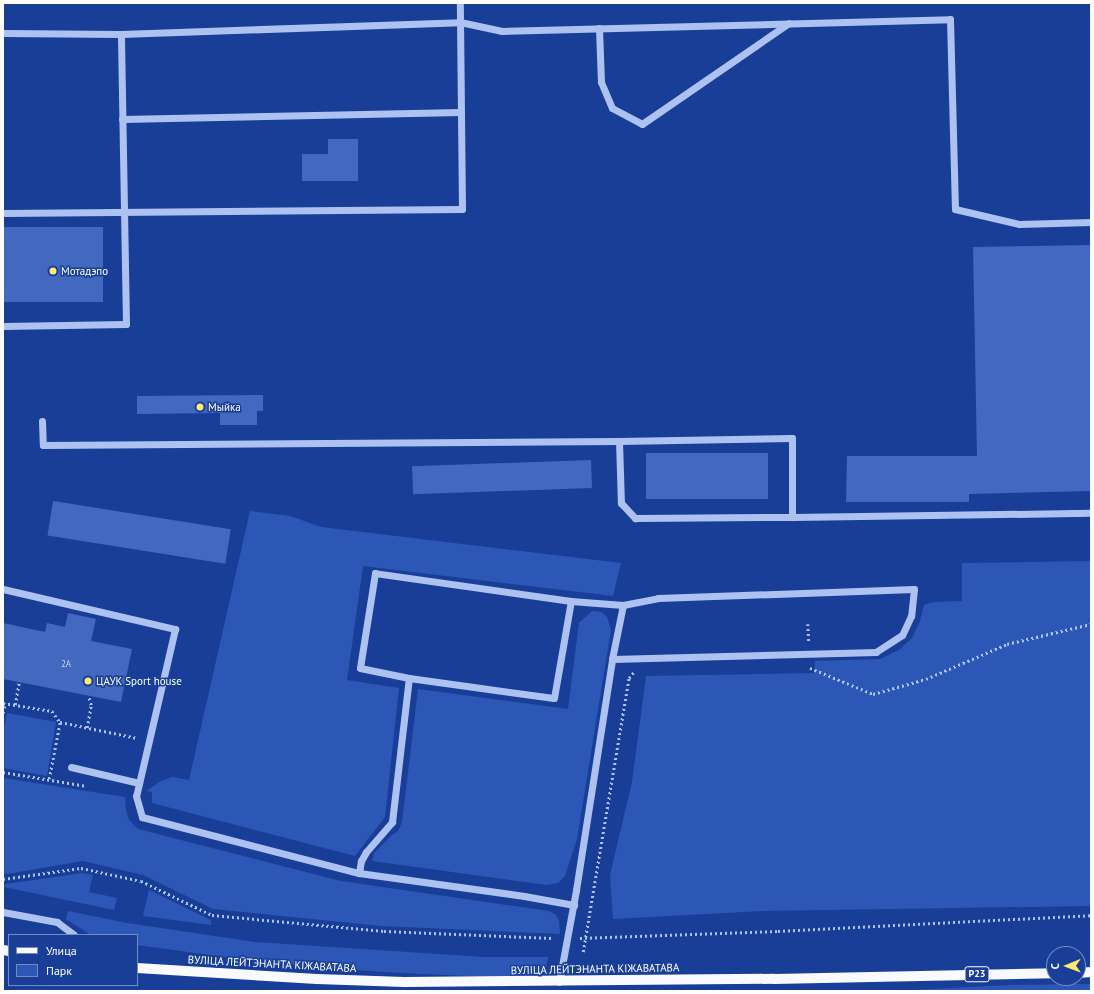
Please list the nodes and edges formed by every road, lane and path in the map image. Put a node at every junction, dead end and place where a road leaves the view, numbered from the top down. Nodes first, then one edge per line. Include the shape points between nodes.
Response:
1 (460, 3) edge
2 (460, 22) junction
3 (789, 23) junction
4 (599, 28) junction
5 (3, 33) edge
6 (121, 34) junction
7 (461, 112) junction
8 (122, 119) junction
9 (124, 211) junction
10 (3, 213) edge
11 (1091, 222) edge
12 (3, 326) edge
13 (42, 421) dead end
14 (619, 441) junction
15 (1091, 513) edge
16 (792, 517) junction
17 (3, 589) edge
18 (571, 601) junction
19 (623, 605) junction
20 (808, 624) dead end
21 (1091, 624) edge
22 (809, 653) junction
23 (612, 659) junction
24 (642, 672) dead end
25 (410, 678) junction
26 (19, 682) dead end
27 (88, 696) dead end
28 (4, 703) edge
29 (15, 705) junction
30 (3, 713) edge
31 (60, 722) junction
32 (87, 728) junction
33 (149, 741) junction
34 (71, 767) dead end
35 (3, 772) edge
36 (49, 779) junction
37 (139, 784) junction
38 (94, 788) dead end
39 (359, 873) junction
40 (3, 879) edge
41 (574, 905) junction
42 (3, 912) edge
43 (1091, 915) edge
44 (73, 934) edge
45 (567, 938) junction
46 (585, 938) junction
47 (583, 952) dead end
48 (138, 968) edge
49 (1046, 973) edge
50 (559, 982) junction

1 - 2 lane
2 - 4 lane via 502,31
2 - 6 lane
2 - 7 lane
3 - 4 lane
3 - 4 lane via 642,124 612,108 601,82
3 - 11 lane via 950,18 956,209 1019,224
5 - 6 lane
6 - 8 lane
7 - 8 lane
7 - 9 lane via 462,209
8 - 9 lane
9 - 10 lane
9 - 12 lane via 126,324
13 - 14 lane via 43,445
14 - 16 lane via 622,503 634,518
14 - 16 lane via 792,438
15 - 16 lane
17 - 33 lane via 175,629
18 - 19 lane
18 - 25 lane via 554,698
18 - 25 lane via 376,573 360,668
19 - 22 lane via 658,598 914,589 911,616 902,635 876,652
19 - 23 lane
20 - 22 path
21 - 22 path via 1007,644 926,680 873,694 809,668
22 - 23 lane
23 - 41 lane
24 - 46 path via 634,672 629,678
25 - 39 lane via 392,822 366,852
26 - 29 path
27 - 32 path via 91,705
28 - 29 path
28 - 30 path
29 - 31 path via 52,711
31 - 32 path
31 - 36 path
32 - 33 path
33 - 37 lane
34 - 37 lane
35 - 36 path
36 - 38 path
37 - 39 lane via 136,796 142,817
39 - 41 lane
40 - 45 path via 81,868 141,881 212,915 384,931
41 - 45 lane
42 - 44 lane via 57,922
43 - 46 path
45 - 46 path
45 - 50 lane
46 - 47 path
48 - 50 main road, ВУЛІЦА ЛЕЙТЭНАНТА КІЖАВАТАВА / Р23 via 325,980
49 - 50 main road, ВУЛІЦА ЛЕЙТЭНАНТА КІЖАВАТАВА / Р23

